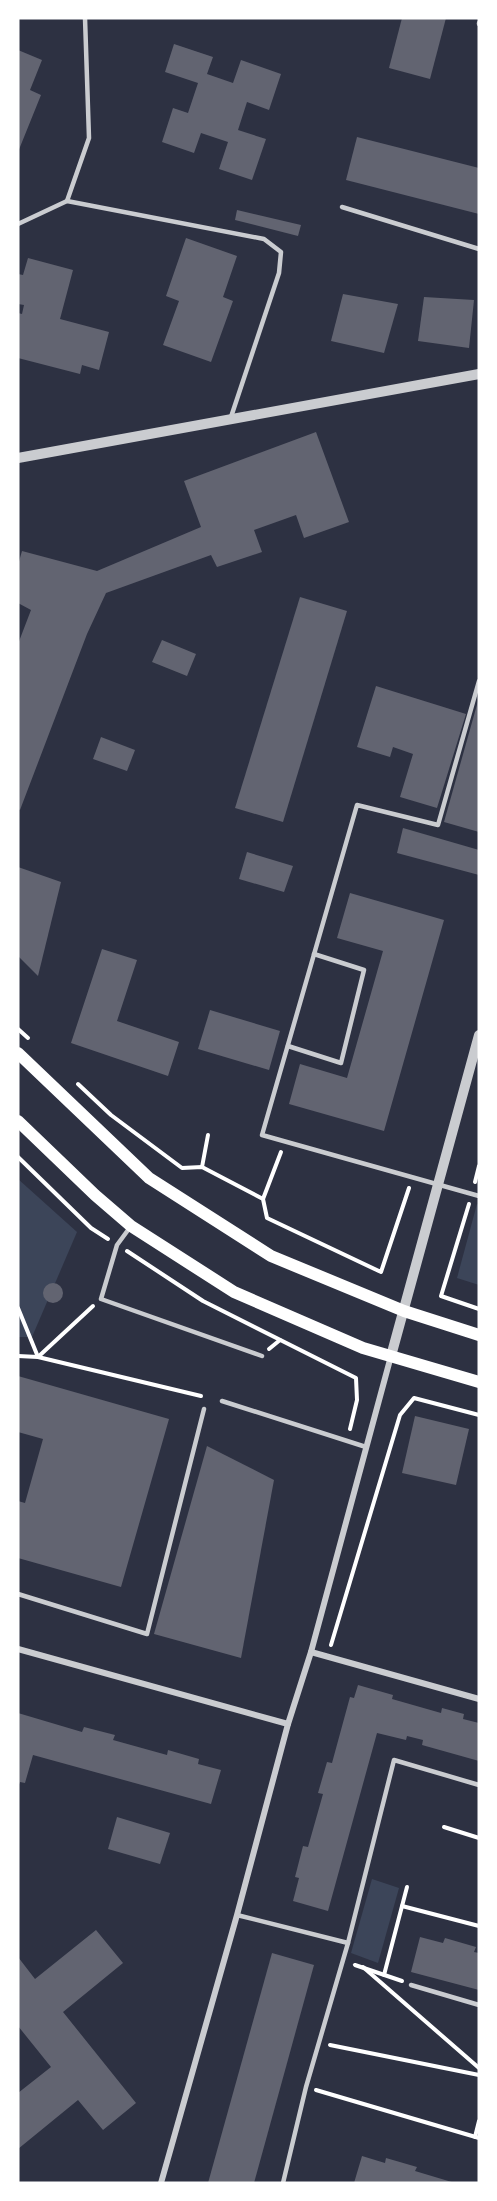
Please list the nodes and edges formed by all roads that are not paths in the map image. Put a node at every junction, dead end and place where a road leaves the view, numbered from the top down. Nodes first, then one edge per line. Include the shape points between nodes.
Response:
1 (85, 18) edge
2 (67, 201) junction
3 (342, 207) dead end
4 (18, 224) edge
5 (479, 249) edge
6 (479, 374) edge
7 (230, 420) junction
8 (18, 458) edge
9 (479, 681) edge
10 (314, 954) junction
11 (478, 1041) edge
12 (288, 1046) junction
13 (18, 1053) edge
14 (18, 1121) edge
15 (438, 1184) junction
16 (479, 1196) edge
17 (130, 1226) junction
18 (404, 1311) junction
19 (479, 1335) edge
20 (262, 1356) dead end
21 (391, 1356) junction
22 (479, 1382) edge
23 (222, 1401) road end
24 (204, 1409) dead end
25 (366, 1448) junction
26 (18, 1594) edge
27 (18, 1648) edge
28 (311, 1652) junction
29 (479, 1699) edge
30 (288, 1724) junction
31 (479, 1785) edge
32 (237, 1916) junction
33 (348, 1943) junction
34 (411, 1985) road end
35 (479, 2005) edge
36 (161, 2183) edge
37 (283, 2183) edge

1 - 2 lane via 89,138
2 - 4 lane
2 - 7 lane via 264,239 280,252 279,273
3 - 5 lane
6 - 7 street
7 - 8 street
9 - 10 lane via 438,825 357,805
10 - 12 lane
10 - 12 lane via 364,970 341,1063
11 - 15 street
12 - 15 lane via 262,1135
13 - 18 main road via 149,1178 271,1256
14 - 17 main road
15 - 16 lane
15 - 18 street
17 - 20 lane via 117,1245 101,1299
17 - 21 main road via 234,1292
18 - 19 main road
18 - 21 street
21 - 22 main road
21 - 25 street
23 - 25 lane
24 - 26 lane via 147,1634
25 - 28 street
27 - 30 street
28 - 29 street
28 - 30 street
30 - 32 street
31 - 33 lane via 394,1760
32 - 33 lane
32 - 36 street
33 - 37 lane
34 - 35 lane

